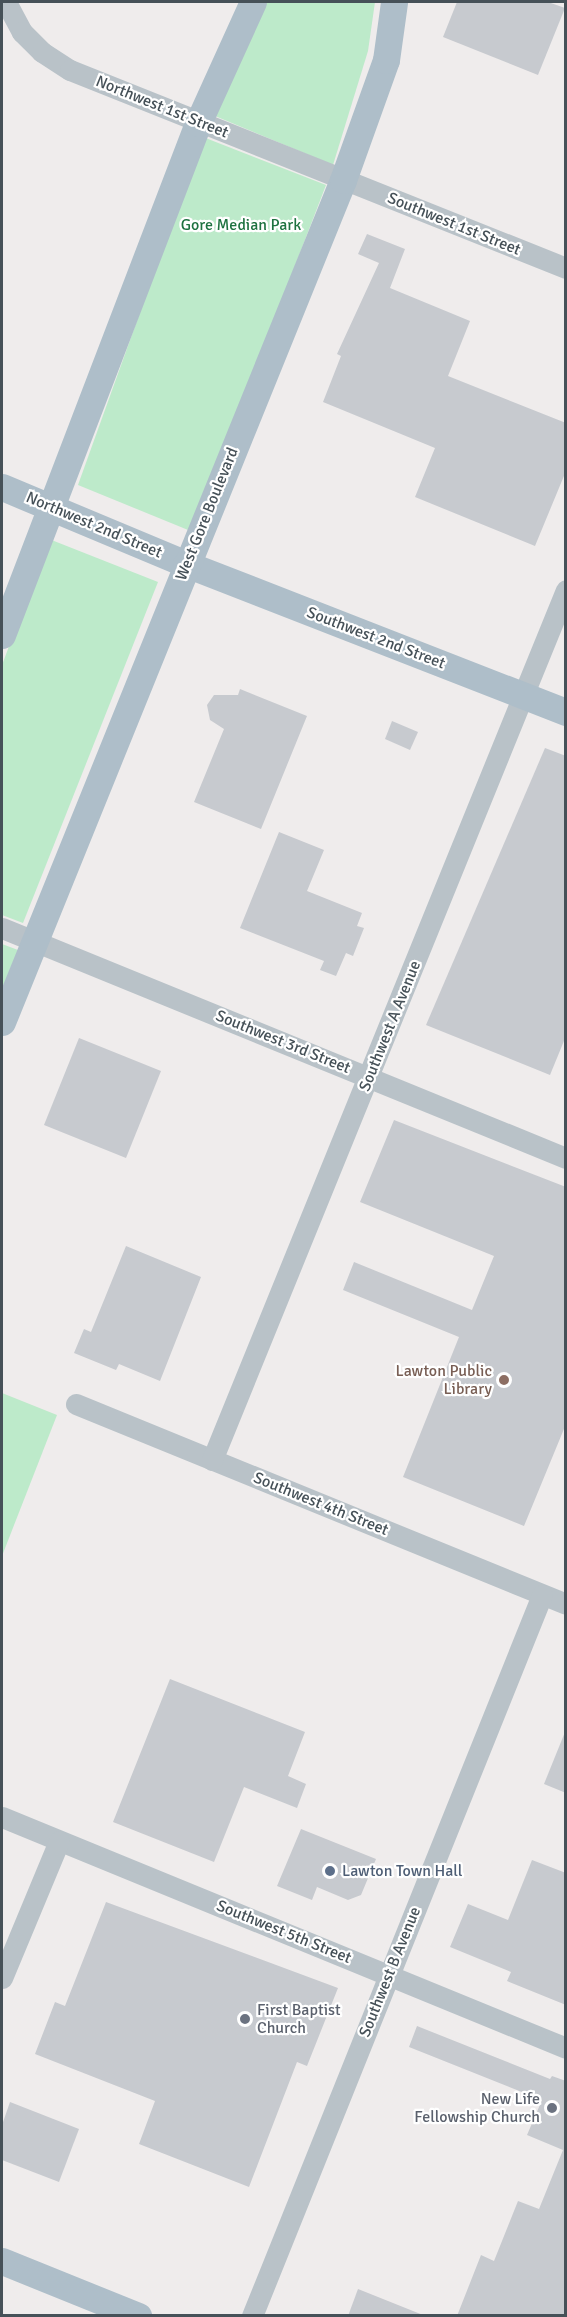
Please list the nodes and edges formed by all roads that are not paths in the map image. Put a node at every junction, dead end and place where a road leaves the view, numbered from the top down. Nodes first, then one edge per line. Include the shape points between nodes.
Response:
1 (6, 2) edge
2 (253, 2) edge
3 (394, 2) edge
4 (198, 123) junction
5 (344, 180) junction
6 (566, 268) edge
7 (2, 487) edge
8 (52, 507) junction
9 (186, 564) junction
10 (566, 590) edge
11 (2, 634) edge
12 (523, 696) junction
13 (566, 712) edge
14 (2, 928) edge
15 (34, 940) junction
16 (2, 1022) edge
17 (369, 1077) junction
18 (566, 1158) edge
19 (76, 1404) dead end
20 (212, 1460) junction
21 (543, 1595) junction
22 (566, 1604) edge
23 (2, 1817) edge
24 (59, 1841) junction
25 (389, 1975) junction
26 (2, 1978) edge
27 (566, 2048) edge
28 (2, 2261) edge
29 (138, 2316) edge
30 (252, 2316) edge

1 - 4 street, Northwest 1st Street via 22,32 42,52 70,70
2 - 4 main road
3 - 5 main road, West Gore Boulevard via 386,60
4 - 5 street, Northwest 1st Street
4 - 8 main road
5 - 6 street, Southwest 1st Street
5 - 9 main road, West Gore Boulevard
7 - 8 main road, Northwest 2nd Street
8 - 9 main road, Northwest 2nd Street
8 - 11 main road
9 - 12 main road, Southwest 2nd Street
9 - 15 main road, West Gore Boulevard
10 - 12 street, Southwest A Avenue
12 - 13 main road, Southwest 2nd Street
12 - 17 street, Southwest A Avenue
14 - 15 street, Southwest 3rd Street
15 - 16 main road, West Gore Boulevard
15 - 17 street, Southwest 3rd Street
17 - 18 street, Southwest 3rd Street
17 - 20 street, Southwest A Avenue
19 - 20 street, Southwest 4th Street
20 - 21 street, Southwest 4th Street
21 - 22 street, Southwest 4th Street
21 - 25 street, Southwest B Avenue
23 - 24 street, Southwest 5th Street
24 - 25 street, Southwest 5th Street
24 - 26 street
25 - 27 street, Southwest 5th Street
25 - 30 street, Southwest B Avenue
28 - 29 main road

